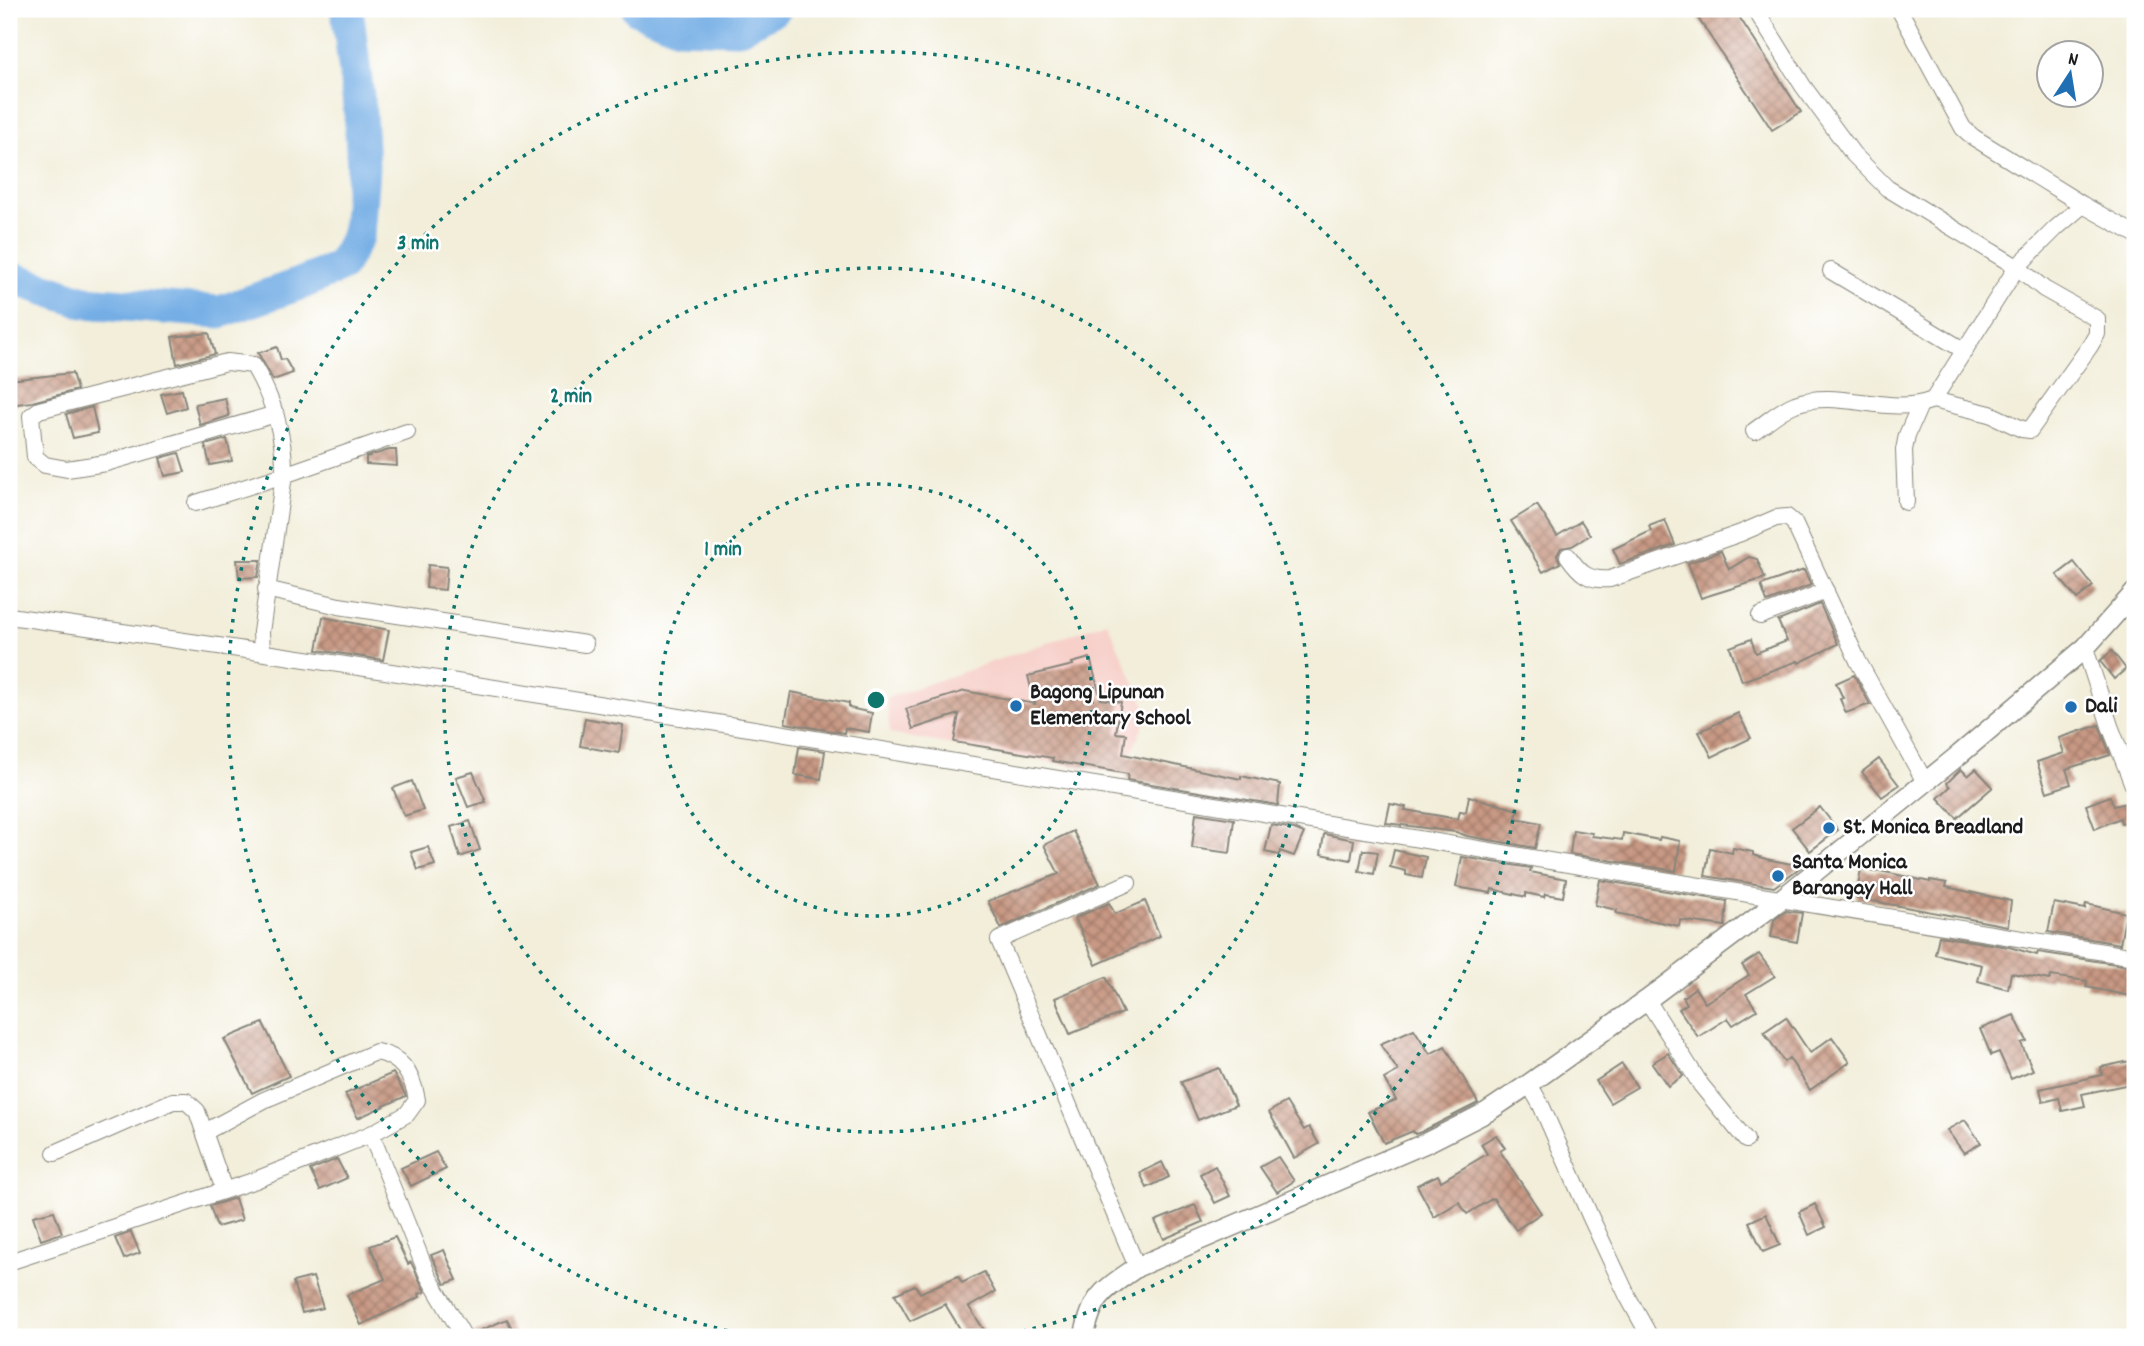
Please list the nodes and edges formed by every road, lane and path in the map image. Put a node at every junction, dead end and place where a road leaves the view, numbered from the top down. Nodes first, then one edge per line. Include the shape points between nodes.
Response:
1 (1755, 9) edge
2 (1899, 9) edge
3 (2083, 205) junction
4 (2135, 234) edge
5 (2017, 267) junction
6 (1831, 271) dead end
7 (1965, 351) junction
8 (1927, 402) junction
9 (276, 414) junction
10 (1754, 431) dead end
11 (407, 432) dead end
12 (284, 475) junction
13 (1906, 502) dead end
14 (195, 503) dead end
15 (1568, 556) dead end
16 (266, 589) junction
17 (1826, 591) junction
18 (2135, 592) edge
19 (9, 616) edge
20 (1760, 616) dead end
21 (585, 644) dead end
22 (2085, 648) junction
23 (262, 652) junction
24 (1925, 782) junction
25 (2135, 790) edge
26 (1128, 883) dead end
27 (1779, 901) junction
28 (2135, 957) edge
29 (1647, 1000) junction
30 (1529, 1084) junction
31 (205, 1132) junction
32 (371, 1134) junction
33 (1746, 1140) dead end
34 (55, 1153) dead end
35 (224, 1190) junction
36 (9, 1262) edge
37 (1137, 1267) junction
38 (464, 1337) edge
39 (1084, 1337) edge
40 (1650, 1337) edge

1 - 5 street via 1853,154 1888,188
2 - 3 street via 1963,128
3 - 4 street
3 - 5 street
5 - 7 street
5 - 8 street via 2044,289 2097,319 2097,334 2090,346 2030,430 1990,414
6 - 7 street
7 - 8 street
8 - 10 street via 1888,405 1817,399 1794,404
8 - 13 street via 1905,442
9 - 9 street via 253,365 227,362 39,410 31,416 36,457 45,465 66,469 106,463
9 - 12 street
11 - 12 street
12 - 14 street
12 - 16 street
15 - 17 street via 1588,578 1610,579 1787,517
16 - 21 street via 340,606
16 - 23 street
17 - 20 street
17 - 24 street via 1858,661
18 - 22 street
19 - 23 street
22 - 24 street
22 - 25 street
23 - 27 street via 1289,817
24 - 27 street
26 - 37 street via 999,940
27 - 28 street
27 - 29 street
29 - 30 street
29 - 33 street via 1701,1085
30 - 37 street via 1426,1143
30 - 40 street
31 - 32 street via 264,1100 376,1052 398,1060 413,1080 417,1100 407,1114
31 - 34 street via 197,1111 186,1101 173,1101
31 - 35 street
32 - 35 street
32 - 38 street via 428,1276
35 - 36 street
37 - 39 street via 1103,1291 1093,1305

